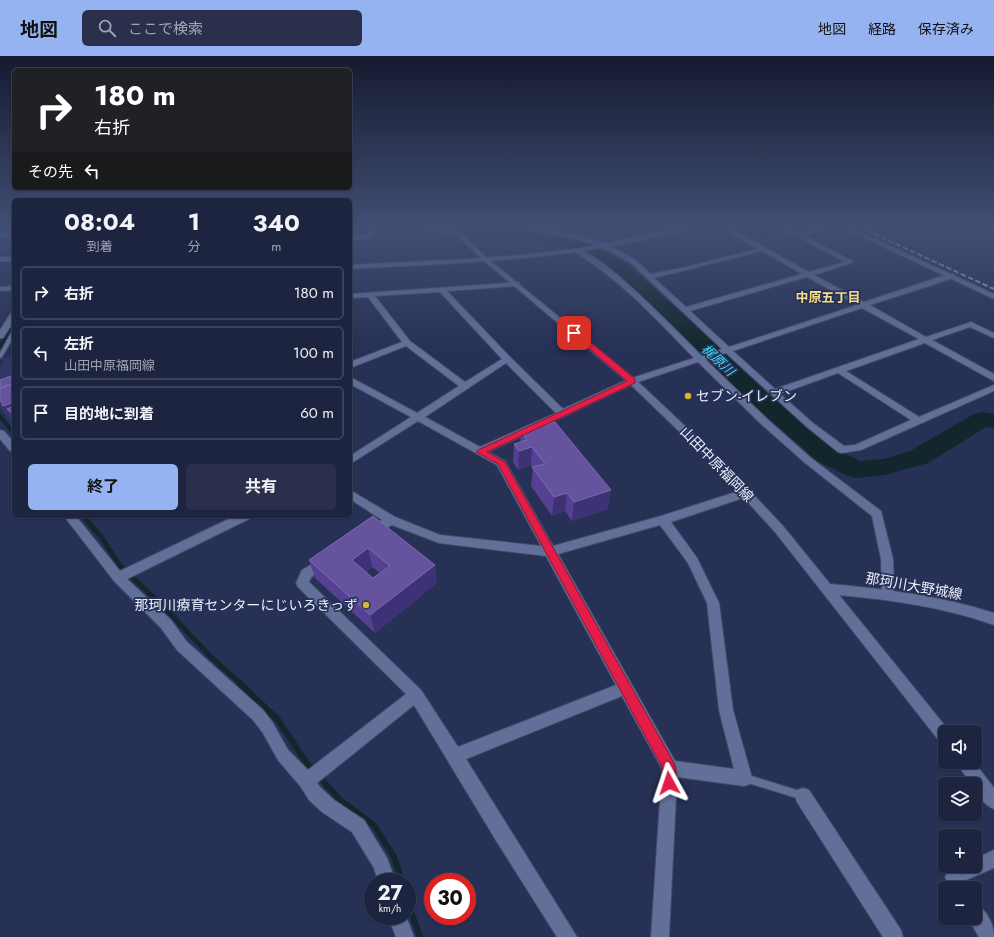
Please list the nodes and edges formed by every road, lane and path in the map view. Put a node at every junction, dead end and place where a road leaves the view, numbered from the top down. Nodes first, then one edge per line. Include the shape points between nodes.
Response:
1 (496, 268) edge
2 (605, 268) edge
3 (639, 268) edge
4 (690, 268) edge
5 (798, 268) edge
6 (830, 268) edge
7 (934, 268) edge
8 (809, 274) junction
9 (951, 276) junction
10 (648, 277) junction
11 (516, 284) junction
12 (12, 288) edge
13 (1, 290) edge
14 (442, 290) junction
15 (370, 295) junction
16 (352, 296) edge
17 (994, 297) edge
18 (865, 306) junction
19 (685, 310) junction
20 (12, 318) edge
21 (0, 336) edge
22 (12, 336) edge
23 (994, 336) edge
24 (926, 340) junction
25 (407, 343) junction
26 (727, 350) junction
27 (0, 357) edge
28 (507, 359) junction
29 (700, 360) junction
30 (352, 363) edge
31 (839, 370) junction
32 (994, 378) edge
33 (352, 381) edge
34 (632, 381) junction
35 (464, 386) junction
36 (994, 388) edge
37 (774, 393) junction
38 (563, 414) junction
39 (418, 417) junction
40 (919, 421) junction
41 (0, 433) edge
42 (12, 447) edge
43 (481, 452) junction
44 (352, 460) edge
45 (745, 493) junction
46 (352, 495) edge
47 (72, 518) edge
48 (241, 518) edge
49 (391, 520) junction
50 (663, 520) junction
51 (358, 540) edge
52 (549, 552) junction
53 (332, 557) edge
54 (118, 578) junction
55 (827, 589) junction
56 (888, 594) junction
57 (994, 619) edge
58 (625, 688) junction
59 (416, 695) junction
60 (938, 728) edge
61 (455, 756) junction
62 (670, 768) junction
63 (969, 769) edge
64 (744, 778) junction
65 (307, 781) junction
66 (803, 796) joint
67 (994, 801) edge
68 (994, 859) edge
69 (384, 873) edge
70 (956, 881) edge
71 (400, 925) edge
72 (982, 925) edge
73 (405, 937) edge
74 (568, 937) edge
75 (660, 937) edge
76 (894, 937) edge
77 (989, 937) edge

1 - 11 street, 山田中原福岡線
2 - 29 street via 638,297
3 - 10 street
4 - 10 street
5 - 8 street
6 - 8 street
7 - 9 street
8 - 18 street
8 - 19 street
9 - 17 street
9 - 18 street
10 - 19 street
11 - 14 street
11 - 34 street, 山田中原福岡線
12 - 13 street
14 - 15 street
14 - 28 street
15 - 16 street
15 - 25 street
18 - 24 street
18 - 26 street
19 - 26 street
20 - 21 street
22 - 27 lane
23 - 24 street via 971,324
24 - 31 street
24 - 32 street
25 - 30 street
25 - 35 street
26 - 29 street
26 - 37 street
28 - 35 street
28 - 38 street
29 - 34 street
29 - 56 street via 780,437 877,514 887,559
31 - 37 street
31 - 40 street
33 - 39 street
34 - 38 street
34 - 45 street, 山田中原福岡線 via 715,460
35 - 39 street
36 - 40 street
37 - 40 street via 842,450 857,448
38 - 43 street
39 - 43 street
39 - 44 street
41 - 42 street
43 - 52 street via 501,462
45 - 50 street
45 - 55 street, 山田中原福岡線 via 779,529
46 - 49 street
47 - 54 street
48 - 54 street
49 - 51 street
49 - 52 street via 439,539
50 - 52 street
50 - 64 street via 693,561 712,603 726,710
52 - 58 street
53 - 59 street via 306,573 302,583
54 - 65 street via 166,624 182,646 258,715 283,755
55 - 56 street, 那珂川大野城線
55 - 60 street, 山田中原福岡線
56 - 57 street, 那珂川大野城線 via 940,604
58 - 61 street
58 - 62 street
59 - 61 street
59 - 65 street
61 - 74 street via 502,836
62 - 64 street
62 - 75 street
63 - 67 street
64 - 66 lane
65 - 69 street via 315,794 328,806 358,826 381,864
66 - 76 street
68 - 70 street via 954,877
71 - 73 street
72 - 77 street

